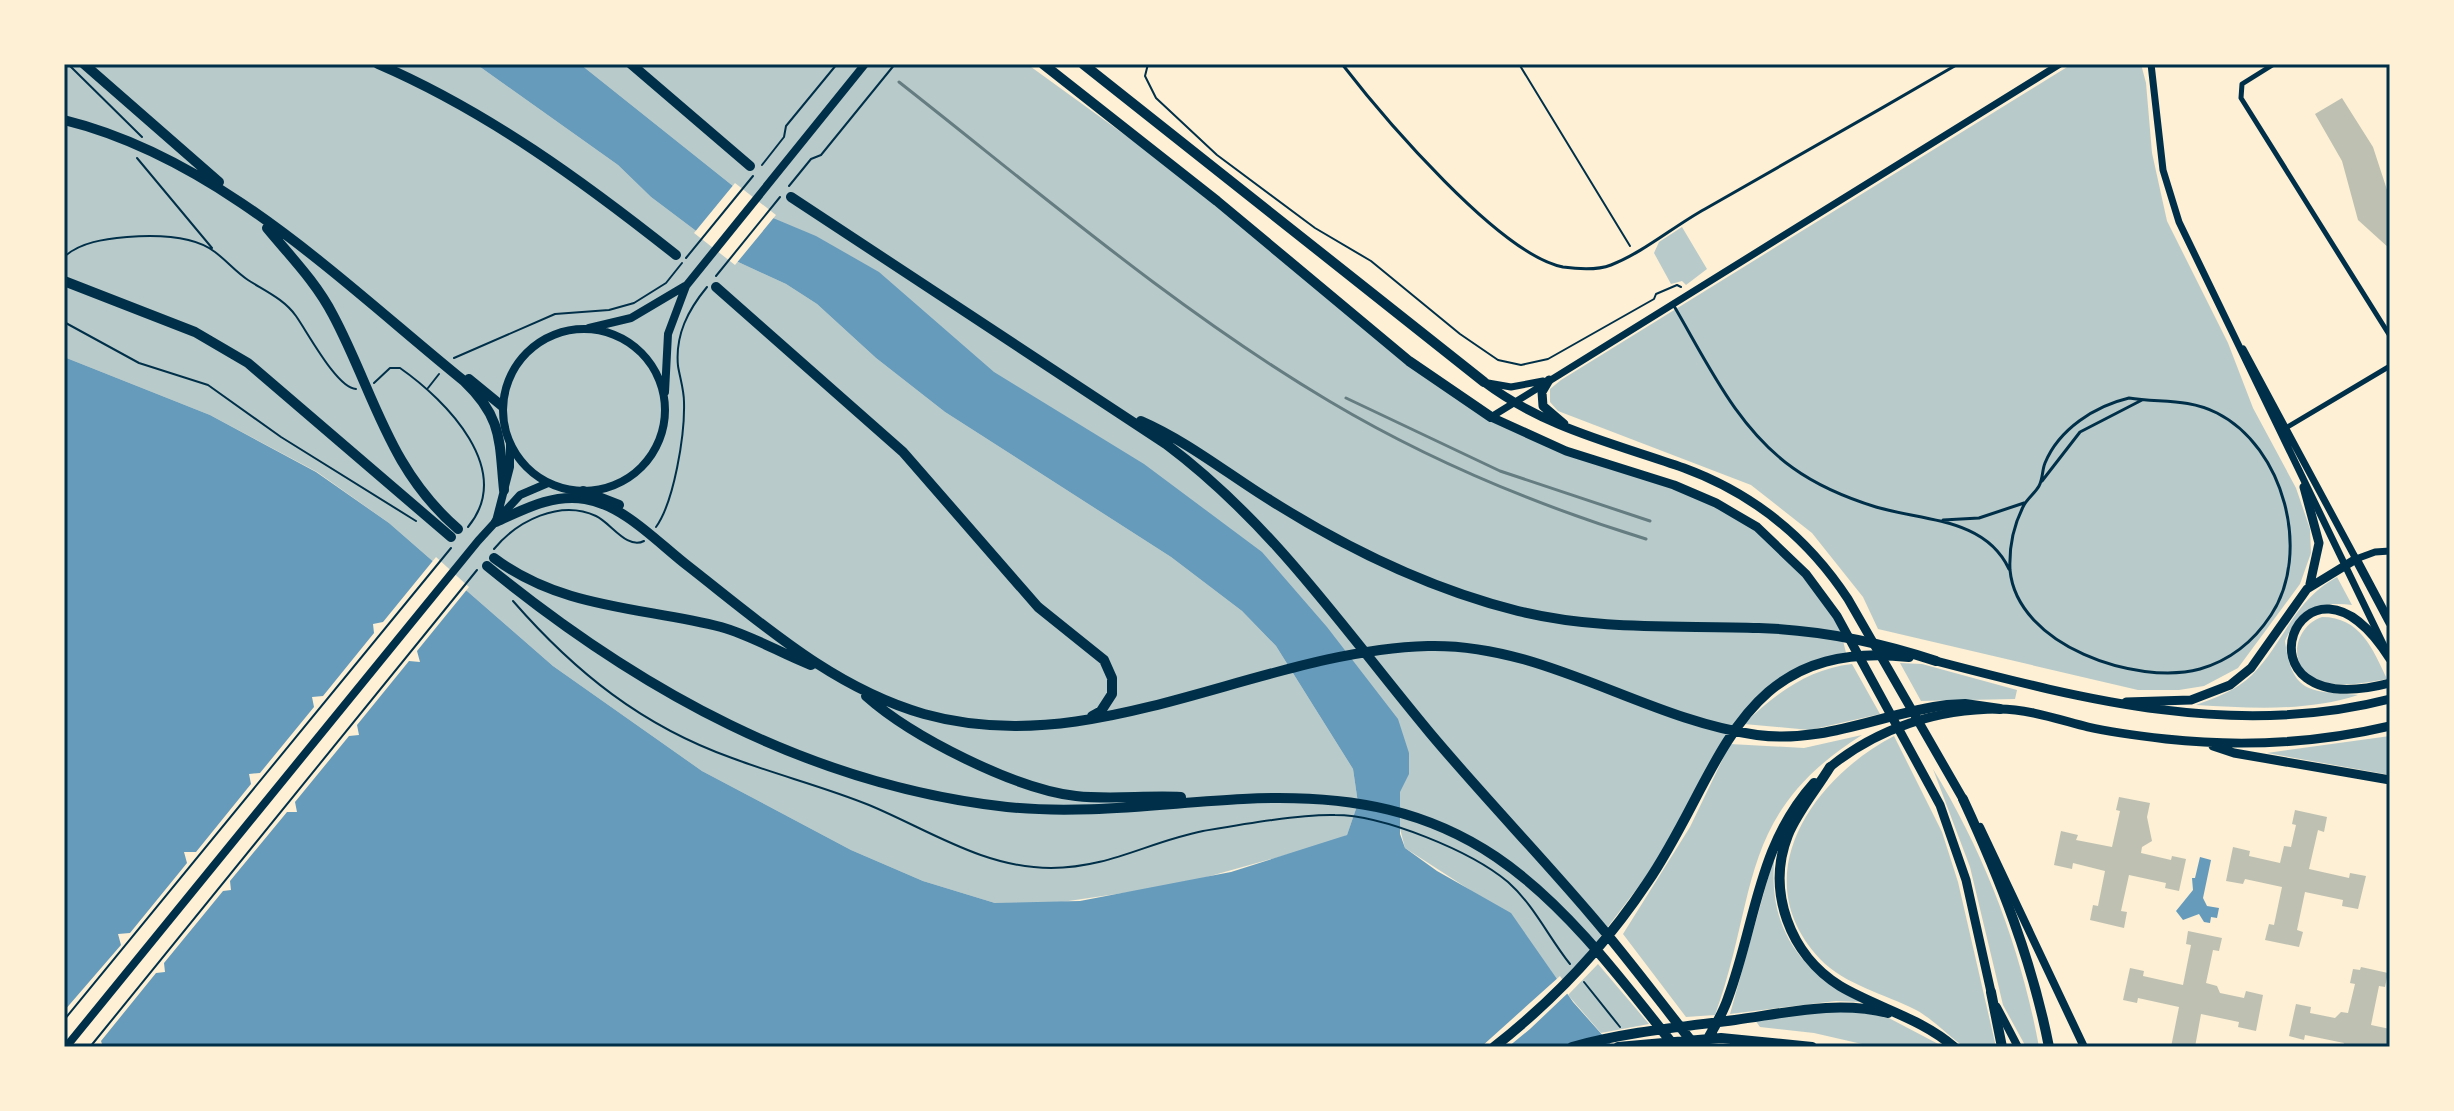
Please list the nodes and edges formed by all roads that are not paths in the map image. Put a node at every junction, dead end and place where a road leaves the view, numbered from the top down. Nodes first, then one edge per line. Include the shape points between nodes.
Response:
1 (84, 64) edge
2 (378, 64) edge
3 (631, 64) edge
4 (642, 64) edge
5 (865, 64) edge
6 (1043, 64) edge
7 (1083, 64) edge
8 (1342, 64) edge
9 (1958, 64) edge
10 (2060, 64) edge
11 (2151, 64) edge
12 (2274, 64) edge
13 (674, 102) junction
14 (64, 120) edge
15 (750, 166) dead end
16 (232, 194) junction
17 (791, 197) dead end
18 (253, 210) junction
19 (676, 255) dead end
20 (64, 281) edge
21 (716, 287) dead end
22 (679, 294) junction
23 (1672, 302) junction
24 (587, 328) junction
25 (2390, 336) edge
26 (2390, 366) edge
27 (448, 368) junction
28 (1549, 380) junction
29 (1484, 382) junction
30 (665, 399) junction
31 (2142, 400) junction
32 (1513, 403) junction
33 (502, 406) junction
34 (1114, 409) junction
35 (1491, 417) junction
36 (2283, 429) junction
37 (508, 435) junction
38 (1580, 435) junction
39 (548, 483) junction
40 (2040, 484) junction
41 (2304, 487) junction
42 (504, 490) junction
43 (583, 491) junction
44 (2025, 503) junction
45 (1935, 520) junction
46 (496, 522) junction
47 (635, 524) junction
48 (2390, 551) edge
49 (2356, 559) junction
50 (2344, 566) junction
51 (2011, 573) junction
52 (2307, 589) junction
53 (2390, 623) edge
54 (1905, 653) junction
55 (2389, 658) edge
56 (1936, 661) joint
57 (830, 672) junction
58 (2390, 683) edge
59 (855, 687) junction
60 (2390, 699) edge
61 (2105, 703) junction
62 (2000, 709) joint
63 (1938, 711) junction
64 (1079, 720) junction
65 (2390, 726) edge
66 (2202, 742) junction
67 (1830, 767) junction
68 (2390, 782) edge
69 (1963, 799) junction
70 (1225, 800) junction
71 (1991, 992) junction
72 (1909, 1019) junction
73 (1705, 1042) edge
74 (66, 1047) edge
75 (1494, 1047) edge
76 (1572, 1047) edge
77 (1618, 1047) edge
78 (1675, 1047) edge
79 (1696, 1047) edge
80 (1812, 1047) edge
81 (1954, 1047) edge
82 (2002, 1047) edge
83 (2018, 1047) edge
84 (2049, 1047) edge
85 (2084, 1047) edge

1 - 16 highway
2 - 19 highway via 517,139
3 - 13 highway
4 - 13 highway
5 - 22 main road
6 - 35 highway via 1409,361
7 - 29 highway
8 - 9 lane via 1495,230 1543,261 1585,268 1606,267 1632,255
10 - 23 street
11 - 36 street via 2169,196
12 - 25 street via 2242,84 2240,92
13 - 15 highway
14 - 16 highway via 140,146
16 - 18 highway
17 - 34 highway
18 - 20 highway via 331,311 409,476 455,537 248,363 195,332
18 - 27 highway
21 - 64 highway via 903,452 1038,607 1104,660 1112,678 1109,700 1096,715
22 - 24 main road via 631,318
22 - 30 main road via 666,344
23 - 28 street
23 - 45 lane via 1735,409 1783,461 1849,497
24 - 30 main road via 636,352 654,373
24 - 33 main road via 561,332 532,347 511,372
26 - 36 street
27 - 33 highway
27 - 42 highway via 481,398 497,425
28 - 29 street via 1511,387
28 - 32 street
28 - 38 highway via 1542,395 1545,410
29 - 32 highway
30 - 43 main road via 663,433 648,462 619,482
31 - 40 lane via 2080,432
31 - 40 lane via 2110,404 2076,424 2048,457
31 - 51 lane via 2182,400 2218,413 2244,433 2264,459 2285,509 2292,546 2285,583 2269,618 2224,660 2186,672 2147,671 2058,642 2029,615
32 - 35 street
32 - 38 highway
33 - 37 main road
34 - 54 highway via 1161,429 1347,544 1470,597 1600,625 1760,628 1833,636
34 - 79 highway via 1205,474 1262,526 1446,752 1593,917
35 - 71 highway via 1546,444 1716,503 1757,527 1806,574 1837,616 1940,805 1966,880
36 - 41 street
36 - 49 street
37 - 39 main road via 524,463
37 - 42 main road via 511,461
38 - 69 highway via 1725,486 1807,546 1848,599
39 - 43 main road
39 - 46 main road via 523,492
40 - 44 lane
41 - 50 street
41 - 52 highway via 2319,543
42 - 46 main road
43 - 47 highway via 619,505
44 - 45 lane via 1982,518
44 - 51 lane via 2012,540
45 - 51 lane via 1978,534 1996,549
46 - 47 highway via 545,501 574,498 598,502
46 - 74 main road
47 - 57 highway
48 - 49 street
49 - 50 highway
49 - 53 highway
50 - 52 highway
50 - 55 street
52 - 61 highway via 2251,668 2226,688 2181,702
54 - 56 highway
54 - 75 highway via 1847,657 1790,677 1745,713 1724,741 1646,885 1575,974
55 - 58 highway via 2364,623 2339,609 2310,614 2291,641 2297,669 2312,684 2351,689
56 - 61 highway
57 - 59 highway
57 - 70 highway via 719,627 579,600 486,563 563,627 667,695 775,747 852,774 938,796 1025,808
59 - 64 highway via 923,714 971,723 1019,726
59 - 70 highway via 880,709 1032,786 1089,797
60 - 61 highway via 2330,711 2254,716 2171,713
62 - 63 highway via 1965,704
62 - 66 highway
63 - 64 highway via 1824,735 1769,736 1693,718 1505,654 1444,646 1379,651
63 - 67 highway via 1887,731
65 - 66 highway via 2297,741
66 - 68 highway via 2234,753
67 - 72 highway via 1786,842 1780,880 1786,920 1802,950 1823,973
67 - 73 highway via 1794,807 1770,849 1728,1000
69 - 84 highway via 2010,907
69 - 85 main road via 1993,849
70 - 78 highway via 1352,801 1406,814 1481,846 1535,884 1579,928
71 - 82 highway
71 - 83 main road
72 - 76 highway via 1847,1007 1624,1035
72 - 81 highway
77 - 80 highway via 1721,1038

